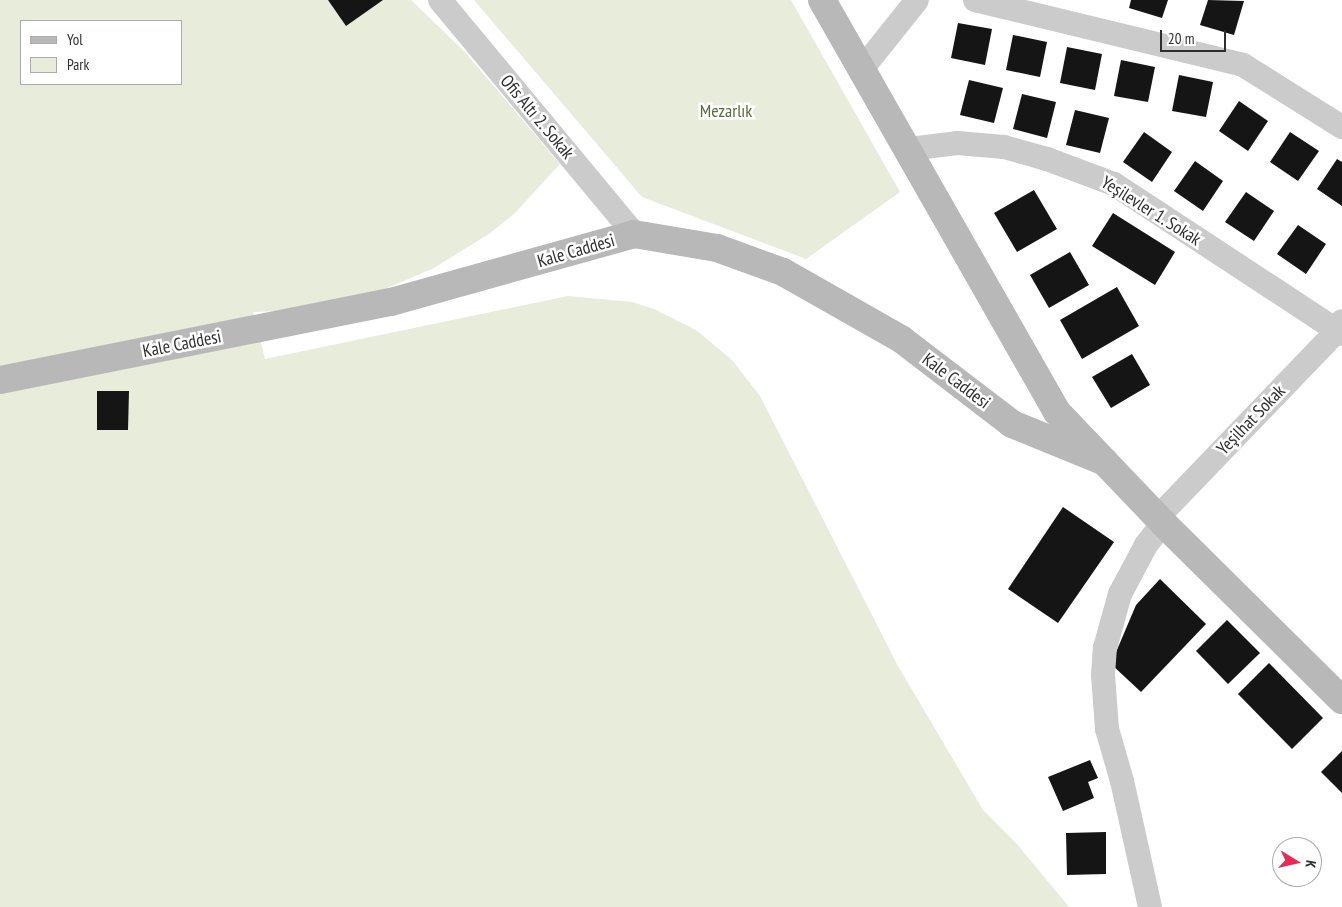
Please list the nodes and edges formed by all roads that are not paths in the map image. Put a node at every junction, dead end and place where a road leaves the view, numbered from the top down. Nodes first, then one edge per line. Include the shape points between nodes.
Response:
1 (440, 0) edge
2 (822, 0) edge
3 (917, 0) edge
4 (975, 0) edge
5 (862, 69) junction
6 (1342, 127) edge
7 (909, 149) junction
8 (634, 234) junction
9 (1340, 329) edge
10 (0, 380) edge
11 (1105, 462) junction
12 (1161, 520) junction
13 (1340, 694) edge
14 (1150, 907) edge

1 - 8 street, Ofis Altı 2. Sokak
2 - 5 street
3 - 5 street
4 - 6 street via 1243,65
5 - 7 street
7 - 9 street, Yeşilevler 1. Sokak via 957,143 1004,147 1114,184
7 - 11 street via 1057,412
8 - 10 street, Kale Caddesi via 391,302
8 - 11 street, Kale Caddesi via 717,248 783,272 900,339 1012,424
9 - 12 street, Yeşilhat Sokak
11 - 12 street
12 - 13 street
12 - 14 street, Yeşilhat Sokak via 1120,594 1107,639 1103,675 1107,729

